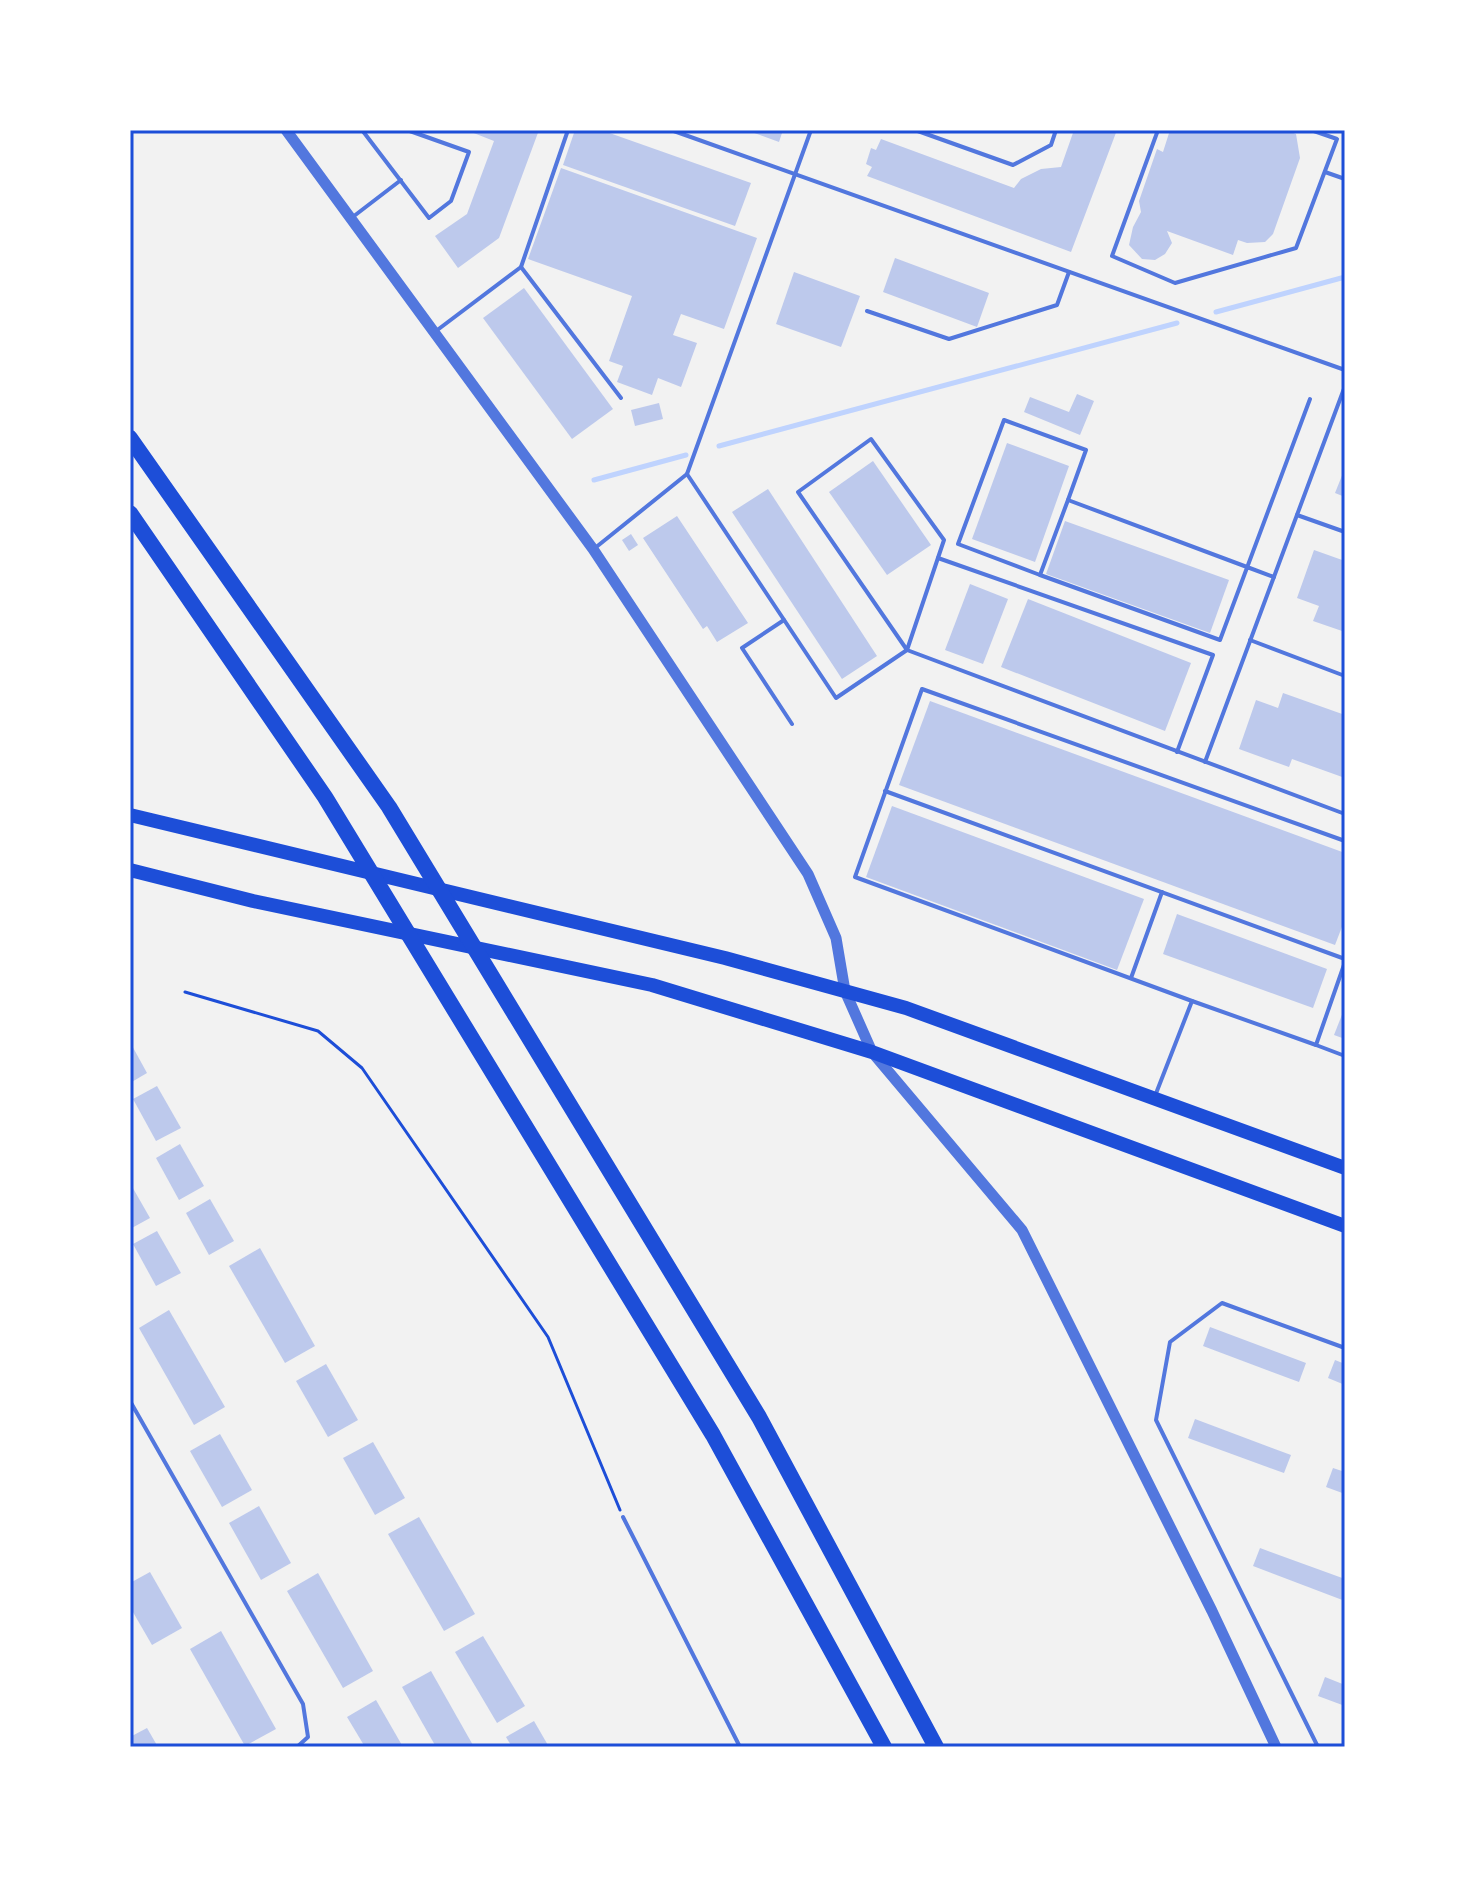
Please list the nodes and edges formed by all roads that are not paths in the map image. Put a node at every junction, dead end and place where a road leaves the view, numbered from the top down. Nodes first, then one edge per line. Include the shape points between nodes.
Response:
1 (286, 130) edge
2 (362, 130) edge
3 (407, 130) edge
4 (568, 130) edge
5 (671, 130) edge
6 (811, 130) edge
7 (915, 130) edge
8 (1056, 130) edge
9 (1158, 130) edge
10 (1311, 130) edge
11 (1324, 172) junction
12 (795, 173) junction
13 (1345, 179) edge
14 (402, 180) junction
15 (352, 217) junction
16 (521, 267) junction
17 (1069, 272) junction
18 (867, 311) dead end
19 (434, 332) junction
20 (1345, 370) edge
21 (1345, 386) edge
22 (621, 398) dead end
23 (1310, 399) dead end
24 (130, 438) edge
25 (687, 474) junction
26 (1068, 500) junction
27 (130, 513) edge
28 (1297, 515) junction
29 (1345, 532) edge
30 (593, 549) junction
31 (938, 558) junction
32 (1247, 567) junction
33 (1040, 575) junction
34 (1274, 577) junction
35 (784, 620) junction
36 (1250, 640) junction
37 (907, 650) junction
38 (1345, 676) edge
39 (792, 724) dead end
40 (1177, 752) junction
41 (1205, 762) junction
42 (885, 791) junction
43 (1345, 814) edge
44 (130, 815) edge
45 (1345, 841) edge
46 (130, 870) edge
47 (1162, 892) junction
48 (1345, 960) edge
49 (1131, 978) junction
50 (1338, 983) junction
51 (1345, 985) edge
52 (845, 991) junction
53 (1192, 1001) junction
54 (1316, 1045) junction
55 (872, 1052) junction
56 (1345, 1056) edge
57 (1154, 1099) junction
58 (1345, 1168) edge
59 (1345, 1226) edge
60 (1345, 1348) edge
61 (130, 1401) edge
62 (623, 1517) road end
63 (297, 1747) edge
64 (740, 1747) edge
65 (884, 1747) edge
66 (936, 1747) edge
67 (1276, 1747) edge
68 (1321, 1747) edge

1 - 15 street
2 - 14 lane
3 - 14 lane via 469,152 451,201 429,218
4 - 16 lane
5 - 12 lane
6 - 12 lane
7 - 8 lane via 1013,165 1051,145
9 - 11 lane via 1112,256 1175,283 1296,248
10 - 11 lane via 1337,139
11 - 13 lane
12 - 17 lane
12 - 25 lane
14 - 15 lane
15 - 19 street
16 - 19 lane
16 - 22 lane
17 - 18 lane via 1057,305 949,339
17 - 20 lane
19 - 30 street
21 - 28 lane
23 - 32 lane
24 - 66 highway via 389,807 759,1417
25 - 30 lane
25 - 35 lane
26 - 32 lane
26 - 33 lane
26 - 33 lane via 1086,450 1004,420 958,544
27 - 65 highway via 325,797 713,1435
28 - 29 lane
28 - 34 lane
30 - 52 street via 808,874 836,938
31 - 37 lane
31 - 37 lane via 944,540 871,439 798,492
31 - 40 lane via 1213,655
32 - 33 lane via 1220,640
32 - 34 lane
34 - 36 lane
35 - 37 lane via 836,698
35 - 39 lane via 742,648
36 - 38 lane
36 - 41 lane
37 - 40 lane
40 - 41 lane
41 - 43 lane
42 - 45 lane via 922,689
42 - 47 lane
42 - 49 lane via 855,877
44 - 52 main road
46 - 55 main road via 652,985
47 - 48 lane
47 - 49 lane
48 - 50 lane
49 - 53 lane
50 - 51 lane
50 - 54 lane
52 - 55 street
52 - 57 main road via 906,1008
53 - 54 lane
53 - 57 lane
54 - 56 lane
55 - 59 main road
55 - 67 street via 1022,1230
57 - 58 main road
60 - 68 lane via 1222,1303 1170,1342 1156,1420
61 - 63 lane via 303,1704 308,1737
62 - 64 lane

